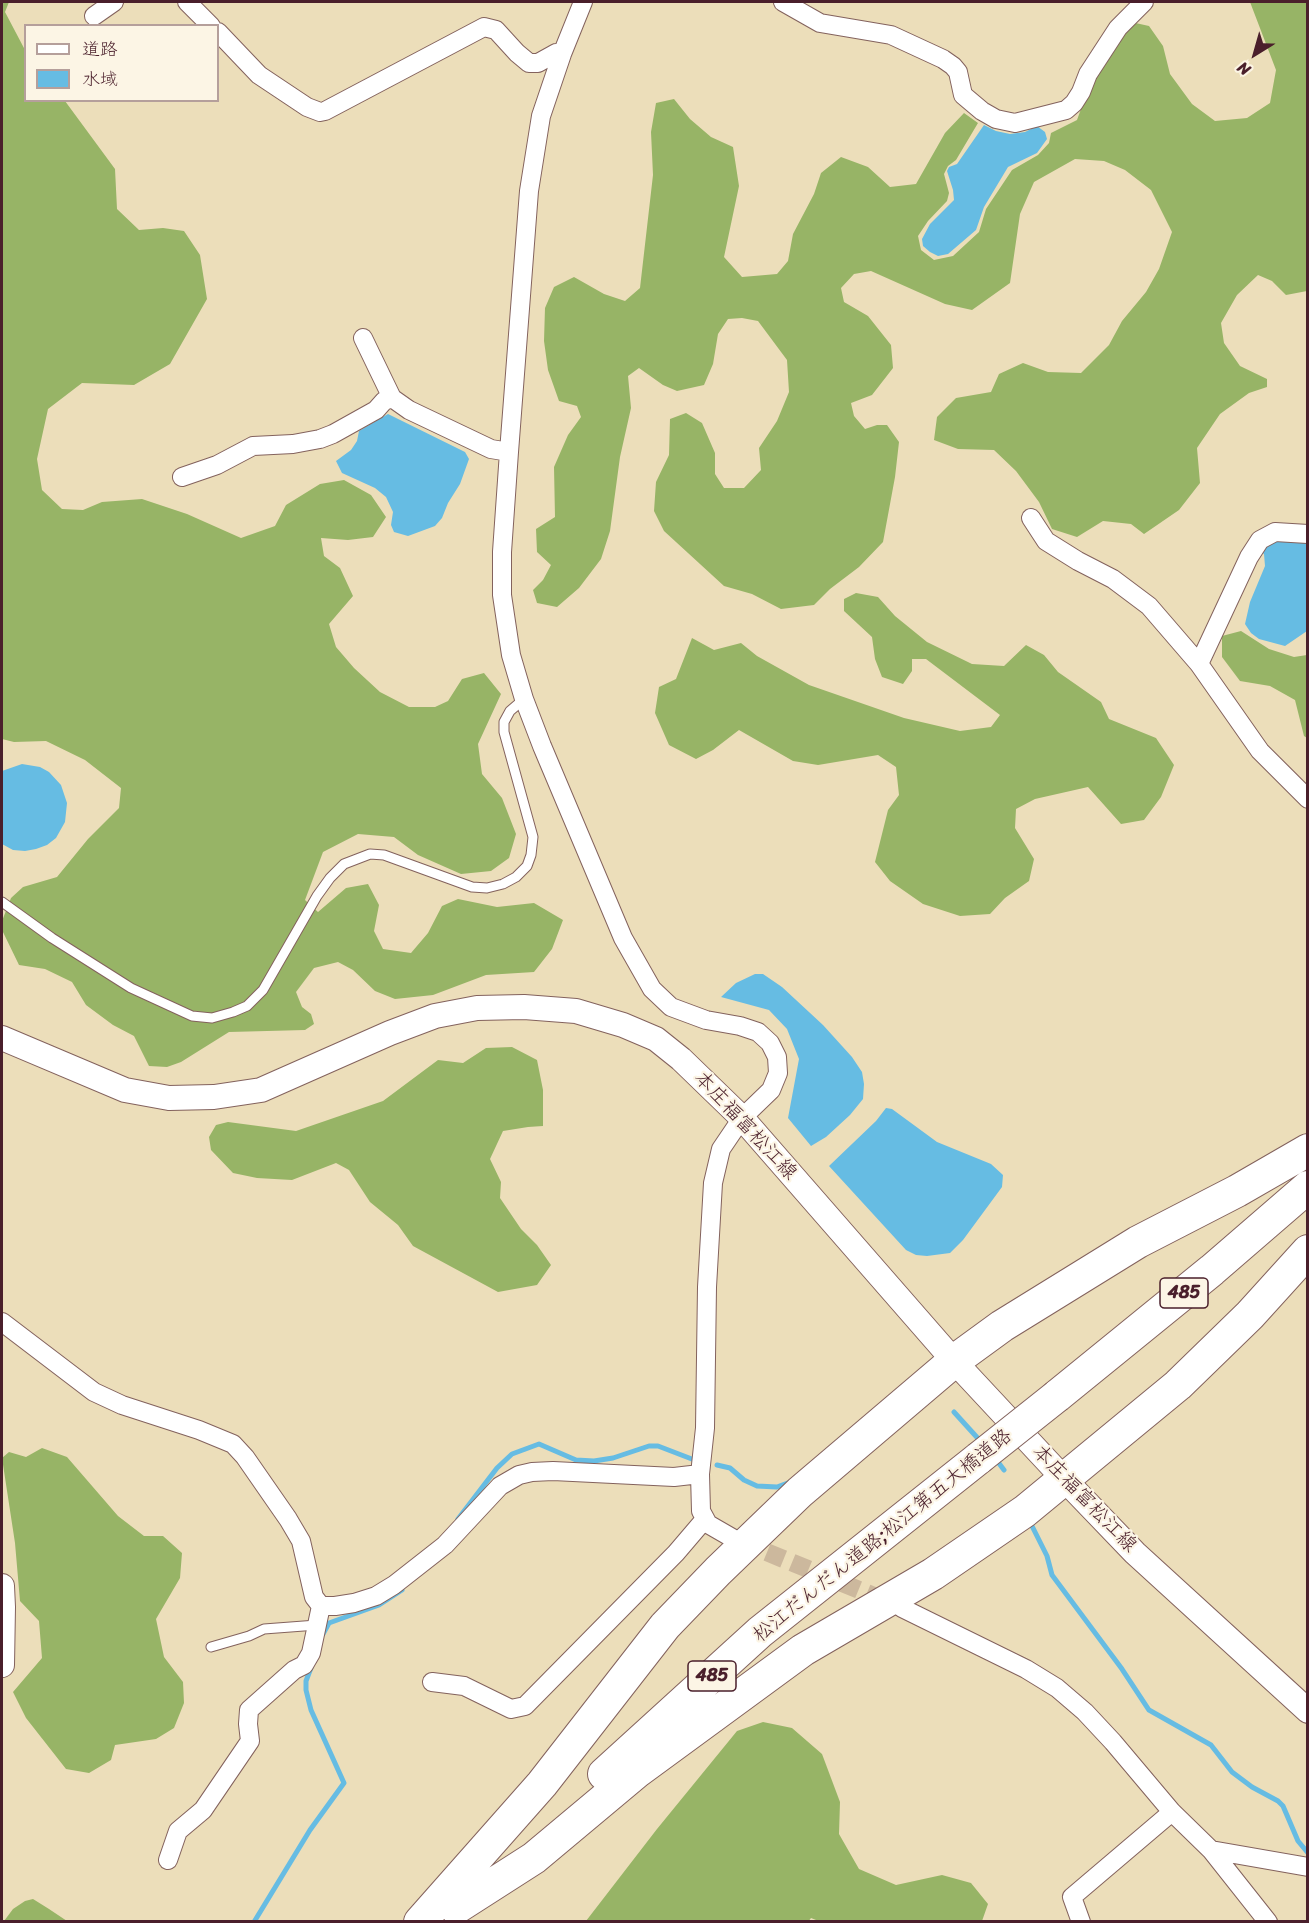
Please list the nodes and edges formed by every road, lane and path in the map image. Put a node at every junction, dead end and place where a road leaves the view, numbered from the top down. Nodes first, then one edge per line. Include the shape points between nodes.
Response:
1 (114, 2) edge
2 (187, 2) edge
3 (583, 2) edge
4 (783, 2) edge
5 (1145, 3) edge
6 (94, 16) dead end
7 (209, 24) edge
8 (219, 33) edge
9 (562, 54) junction
10 (363, 338) dead end
11 (392, 398) junction
12 (509, 452) junction
13 (182, 477) dead end
14 (1031, 518) dead end
15 (1308, 534) edge
16 (1199, 664) junction
17 (524, 699) junction
18 (1308, 798) edge
19 (2, 902) edge
20 (2, 1038) edge
21 (742, 1118) junction
22 (1308, 1150) edge
23 (1308, 1187) edge
24 (1308, 1251) edge
25 (2, 1322) edge
26 (954, 1361) junction
27 (700, 1474) junction
28 (1064, 1479) junction
29 (705, 1519) junction
30 (734, 1539) tunnel mouth
31 (2, 1586) edge
32 (321, 1606) junction
33 (902, 1608) tunnel mouth
34 (317, 1625) junction
35 (211, 1647) dead end
36 (2, 1665) edge
37 (432, 1682) dead end
38 (1308, 1711) edge
39 (1172, 1812) junction
40 (1211, 1850) junction
41 (168, 1860) dead end
42 (1308, 1867) edge
43 (449, 1915) edge
44 (420, 1922) edge
45 (1081, 1922) edge
46 (1268, 1922) edge

1 - 6 street
2 - 7 street
3 - 9 street
4 - 5 street via 820,23 891,35 943,59 958,72 963,95 996,119 1015,123 1066,110 1074,103 1118,28
8 - 9 street via 259,75 320,112 484,27 496,30 529,63
9 - 12 street via 541,116 529,191
10 - 11 street
11 - 12 street via 491,449
11 - 13 street via 333,434 292,444 253,446
12 - 17 street via 502,595 511,655
14 - 16 street via 1046,541 1113,579 1149,606
15 - 16 street via 1275,532 1260,540
16 - 18 street via 1260,751
17 - 19 lane via 510,711 504,732 533,837 527,866 516,877 487,888 472,887 384,855 370,854 344,864 317,896 262,990 246,1006 233,1012 212,1018 192,1016 131,988
17 - 21 street via 622,938 652,989 671,1007 758,1032 770,1043 777,1057 778,1073 771,1090
20 - 21 main road, 本庄福富松江線 via 125,1090 169,1098 214,1097 261,1090 435,1016 477,1008 576,1011 656,1039
21 - 26 main road, 本庄福富松江線
21 - 27 street via 721,1149 713,1183
22 - 26 highway via 1138,1242 1002,1326
23 - 43 highway, 松江だんだん道路;松江第五大橋道路 / 485, bridge via 1057,1396 760,1632
24 - 28 highway via 1178,1385
25 - 32 street via 94,1392 233,1444 301,1541 314,1597
26 - 28 main road, 本庄福富松江線
26 - 44 highway via 800,1492 665,1626 542,1784
27 - 29 street
27 - 32 street via 674,1477 553,1471 519,1475 500,1486 445,1545 394,1585 354,1603
28 - 38 main road, 本庄福富松江線 via 1136,1553
28 - 43 highway via 1025,1511 933,1574 802,1650 638,1772 534,1858
29 - 30 street via 714,1529
29 - 37 street via 525,1706 511,1709 464,1686
31 - 36 main road
32 - 34 street
33 - 39 street via 1057,1688 1113,1742
34 - 35 lane via 264,1629
34 - 41 street via 304,1665 249,1710 250,1741 203,1810 178,1831
39 - 40 street
39 - 45 street via 1072,1897
40 - 42 street
40 - 46 street

